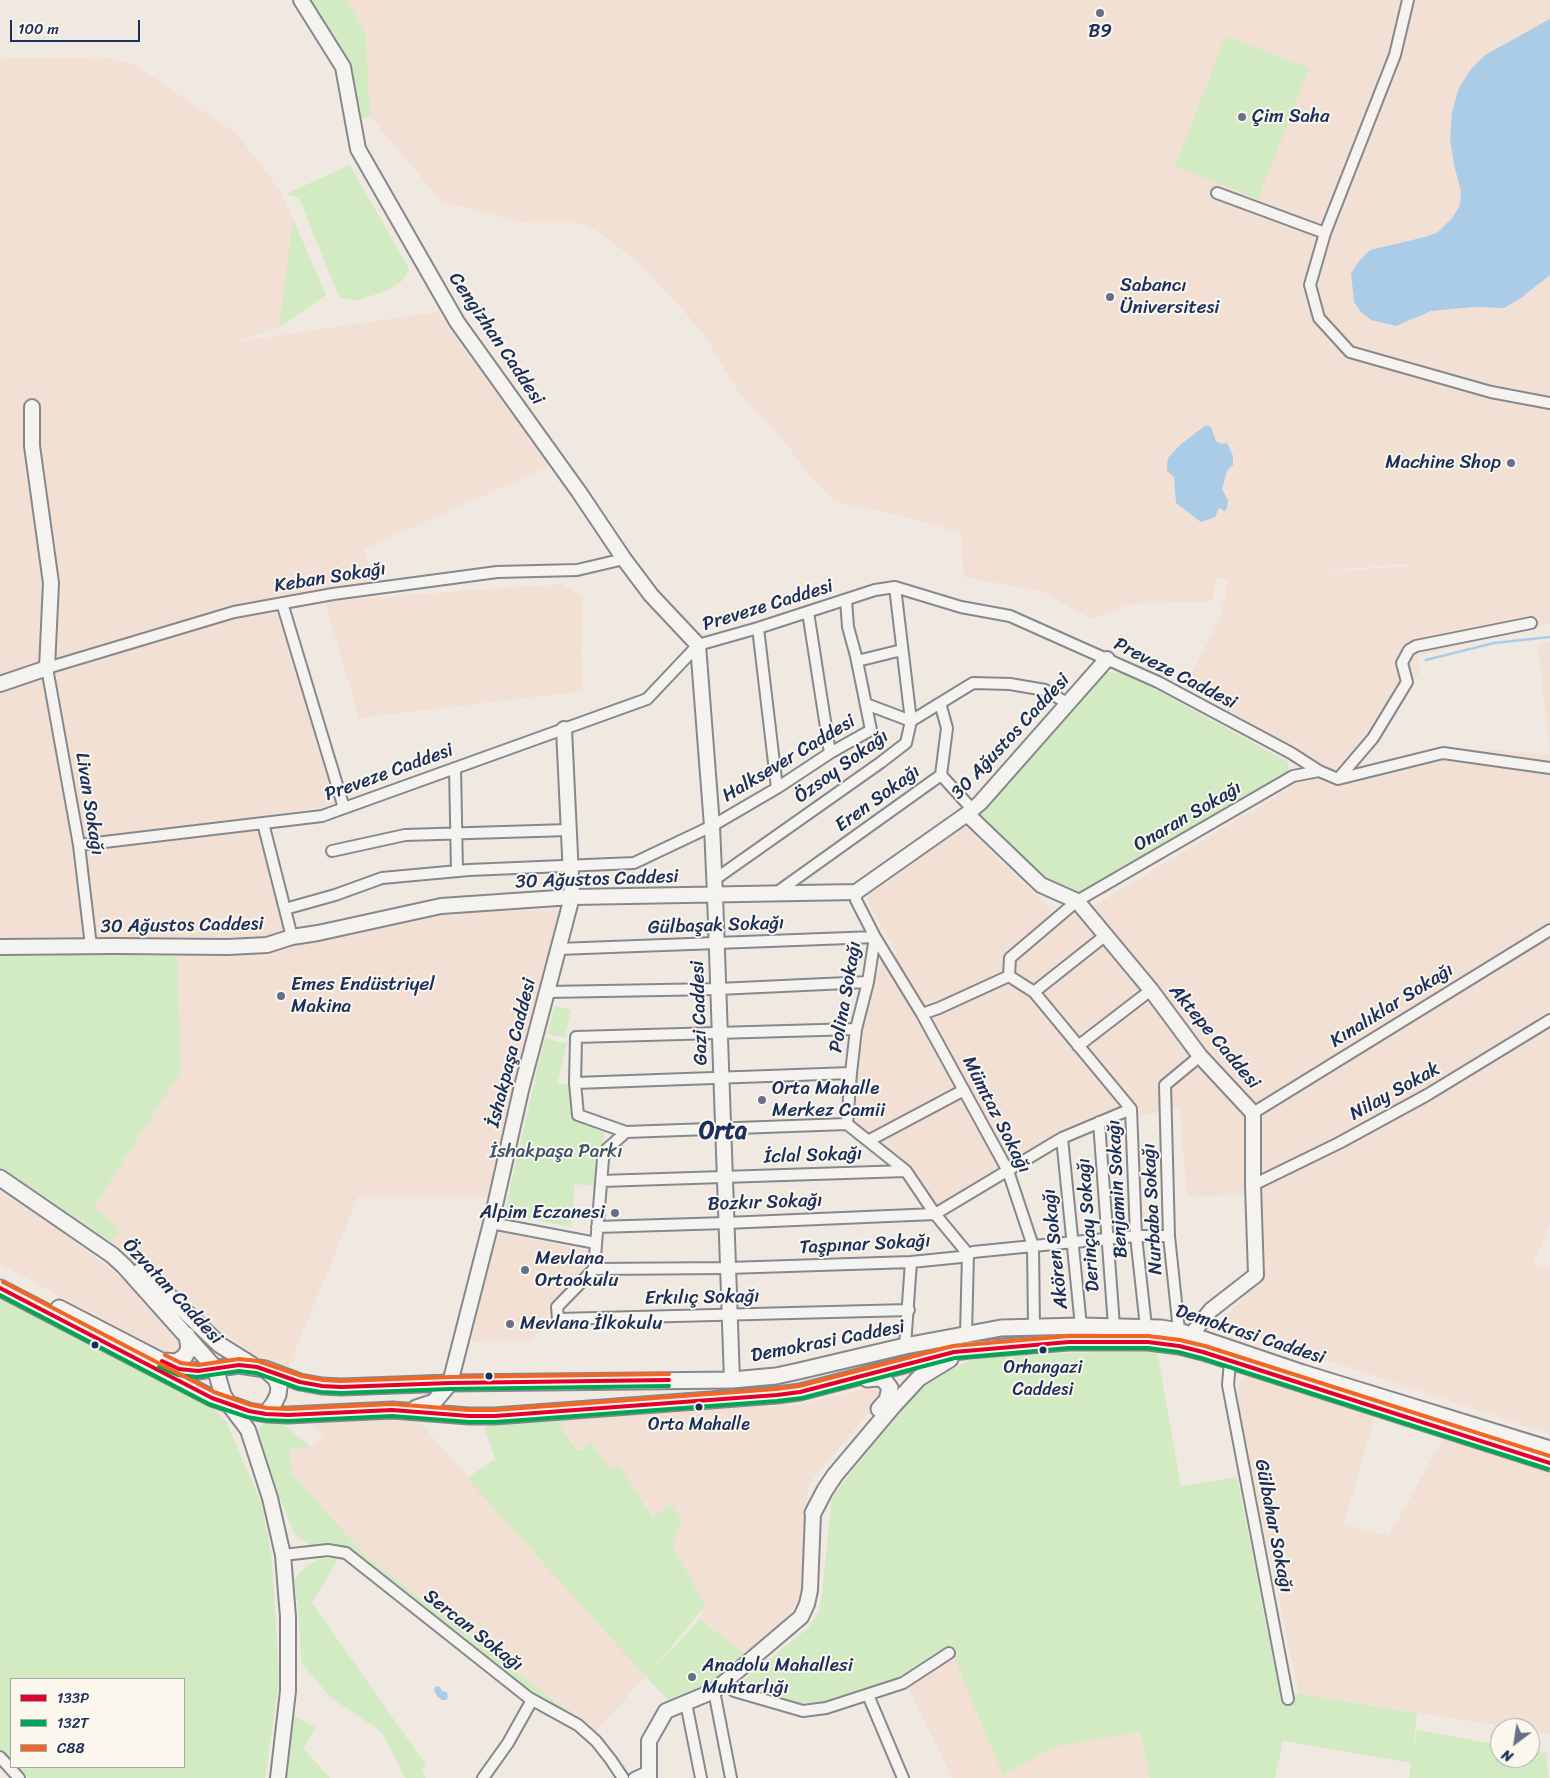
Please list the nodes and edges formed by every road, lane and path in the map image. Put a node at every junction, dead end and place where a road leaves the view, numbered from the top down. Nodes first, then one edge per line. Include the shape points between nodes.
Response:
1 (301, 0) edge
2 (1408, 0) edge
3 (1217, 193) dead end
4 (1325, 234) junction
5 (1550, 403) edge
6 (32, 406) dead end
7 (624, 559) junction
8 (895, 587) junction
9 (846, 600) junction
10 (282, 604) junction
11 (808, 612) junction
12 (1531, 623) dead end
13 (758, 628) junction
14 (698, 645) junction
15 (902, 650) junction
16 (1107, 659) junction
17 (857, 661) junction
18 (47, 668) junction
19 (0, 684) edge
20 (940, 703) junction
21 (1067, 703) junction
22 (866, 704) junction
23 (911, 721) junction
24 (564, 729) junction
25 (830, 753) junction
26 (454, 768) junction
27 (1550, 768) edge
28 (1319, 771) junction
29 (941, 775) junction
30 (1338, 780) junction
31 (777, 788) junction
32 (344, 808) junction
33 (970, 812) junction
34 (263, 823) junction
35 (712, 826) junction
36 (569, 830) junction
37 (456, 834) junction
38 (79, 846) junction
39 (332, 851) dead end
40 (569, 867) junction
41 (457, 871) junction
42 (714, 880) junction
43 (856, 892) junction
44 (775, 894) junction
45 (715, 895) junction
46 (572, 897) junction
47 (1078, 901) junction
48 (285, 909) junction
49 (1550, 930) edge
50 (1106, 935) junction
51 (292, 937) junction
52 (876, 937) junction
53 (717, 944) junction
54 (91, 946) junction
55 (0, 947) edge
56 (558, 949) junction
57 (1009, 976) junction
58 (868, 982) junction
59 (718, 988) junction
60 (1151, 990) junction
61 (547, 992) junction
62 (1034, 992) junction
63 (922, 1014) junction
64 (1550, 1020) edge
65 (856, 1029) junction
66 (720, 1033) junction
67 (1078, 1046) junction
68 (1200, 1056) junction
69 (851, 1073) junction
70 (722, 1078) junction
71 (576, 1083) junction
72 (964, 1090) junction
73 (1131, 1109) junction
74 (1253, 1113) junction
75 (1099, 1122) junction
76 (847, 1124) junction
77 (723, 1128) junction
78 (626, 1132) junction
79 (1062, 1138) junction
80 (868, 1141) junction
81 (906, 1171) junction
82 (1008, 1171) junction
83 (725, 1177) junction
84 (0, 1178) edge
85 (601, 1180) junction
86 (1253, 1185) junction
87 (935, 1214) junction
88 (491, 1223) junction
89 (726, 1223) junction
90 (597, 1227) junction
91 (1136, 1236) junction
92 (1169, 1236) junction
93 (1108, 1240) junction
94 (1073, 1242) junction
95 (596, 1243) junction
96 (1033, 1246) junction
97 (968, 1254) junction
98 (112, 1255) junction
99 (911, 1262) junction
100 (728, 1268) junction
101 (594, 1269) junction
102 (0, 1277) edge
103 (0, 1288) edge
104 (909, 1310) junction
105 (730, 1315) junction
106 (1034, 1326) junction
107 (1082, 1326) junction
108 (1114, 1326) junction
109 (1146, 1327) junction
110 (1185, 1333) junction
111 (966, 1334) junction
112 (187, 1335) junction
113 (905, 1346) junction
114 (969, 1350) junction
115 (874, 1354) junction
116 (1227, 1354) junction
117 (162, 1361) junction
118 (240, 1365) junction
119 (215, 1368) junction
120 (261, 1368) junction
121 (895, 1368) junction
122 (732, 1380) junction
123 (840, 1382) junction
124 (450, 1383) junction
125 (221, 1385) junction
126 (756, 1396) junction
127 (894, 1405) junction
128 (230, 1406) junction
129 (392, 1410) junction
130 (266, 1414) junction
131 (248, 1430) junction
132 (1550, 1449) edge
133 (1550, 1463) edge
134 (813, 1513) junction
135 (283, 1555) junction
136 (948, 1654) dead end
137 (727, 1681) junction
138 (714, 1692) junction
139 (868, 1695) junction
140 (1288, 1699) dead end
141 (532, 1700) junction
142 (686, 1703) junction
143 (0, 1758) edge
144 (649, 1775) edge
145 (18, 1778) edge
146 (278, 1778) edge
147 (483, 1778) edge
148 (623, 1778) edge
149 (634, 1778) edge
150 (701, 1778) edge
151 (731, 1778) edge
152 (903, 1778) edge

1 - 7 street, Cengizhan Caddesi via 342,67 358,149 452,314
2 - 4 street via 1396,55
3 - 4 street
4 - 5 street via 1310,285 1319,318 1350,352 1491,392
6 - 18 street via 32,446 51,583
7 - 10 street, Keban Sokağı via 577,570 497,572
7 - 14 street, Cengizhan Caddesi
8 - 9 street, Preveze Caddesi
8 - 15 street
8 - 16 street, Preveze Caddesi via 961,607 1010,616
9 - 11 street, Preveze Caddesi
9 - 17 street, Halksever Caddesi via 848,628
10 - 18 street, Keban Sokağı via 234,612
10 - 32 street
11 - 13 street, Preveze Caddesi
11 - 25 street
12 - 30 street via 1409,650 1402,663 1407,682 1373,738
13 - 14 street, Preveze Caddesi
13 - 31 street
14 - 24 street, Preveze Caddesi via 647,699
14 - 35 street, Gazi Caddesi
15 - 17 street
15 - 23 street
16 - 21 street, 30 Ağustos Caddesi
16 - 28 street, Preveze Caddesi via 1158,682
17 - 22 street, Halksever Caddesi
18 - 19 street
18 - 38 street, Livan Sokağı
20 - 21 street, Özsoy Sokağı via 973,683 1010,684 1045,690
20 - 23 street, Özsoy Sokağı
20 - 29 street, Eren Sokağı via 947,728
21 - 33 street, 30 Ağustos Caddesi
22 - 23 street
22 - 25 street, Halksever Caddesi via 871,730
23 - 42 street, Özsoy Sokağı via 906,743
24 - 26 street, Preveze Caddesi
24 - 36 street, İshakpaşa Caddesi
25 - 31 street, Halksever Caddesi
26 - 32 street, Preveze Caddesi
26 - 37 street
27 - 30 street via 1443,753
28 - 30 street, Preveze Caddesi
28 - 47 street, Onaran Sokağı via 1293,776
29 - 33 street
29 - 44 street, Eren Sokağı
31 - 35 street, Halksever Caddesi
32 - 34 street, Preveze Caddesi via 322,816
33 - 43 street, 30 Ağustos Caddesi
33 - 47 street, Aktepe Caddesi via 1041,885
34 - 38 street, Preveze Caddesi
34 - 48 street
35 - 40 street, Halksever Caddesi via 634,863
35 - 42 street, Gazi Caddesi
36 - 37 street
36 - 40 street, İshakpaşa Caddesi
37 - 39 street via 405,835
37 - 41 street
38 - 54 street, Livan Sokağı
40 - 41 street
40 - 46 street, İshakpaşa Caddesi
41 - 48 street via 382,878
42 - 45 street, Gazi Caddesi
43 - 44 street, 30 Ağustos Caddesi
43 - 52 street, Polina Sokağı via 856,900
44 - 45 street, 30 Ağustos Caddesi
45 - 46 street, 30 Ağustos Caddesi
45 - 53 street, Gazi Caddesi
46 - 51 street, 30 Ağustos Caddesi via 441,906
46 - 56 street, İshakpaşa Caddesi
47 - 50 street, Aktepe Caddesi
47 - 57 street, Onaran Sokağı via 1010,958
48 - 51 street
49 - 74 street, Kınalıklar Sokağı
50 - 60 street, Aktepe Caddesi
50 - 62 street
51 - 54 street, 30 Ağustos Caddesi via 267,945 228,947
52 - 53 street, Gülbaşak Sokağı
52 - 58 street, Polina Sokağı
52 - 63 street, Mümtaz Sokağı
53 - 56 street, Gülbaşak Sokağı
53 - 59 street, Gazi Caddesi
54 - 55 street, 30 Ağustos Caddesi
56 - 61 street, İshakpaşa Caddesi
57 - 62 street, Benjamin Sokağı
57 - 63 street
58 - 59 street
58 - 65 street, Polina Sokağı
59 - 61 street
59 - 66 street, Gazi Caddesi
60 - 67 street
60 - 68 street, Aktepe Caddesi
61 - 88 street, İshakpaşa Caddesi
62 - 67 street, Benjamin Sokağı
63 - 72 street, Mümtaz Sokağı
64 - 86 street, Nilay Sokak via 1427,1095
65 - 66 street
65 - 69 street, Polina Sokağı
66 - 70 street, Gazi Caddesi
66 - 71 street via 576,1037
67 - 73 street, Benjamin Sokağı
68 - 74 street, Aktepe Caddesi
68 - 92 street, Nurbaba Sokağı via 1165,1085
69 - 70 street
69 - 76 street, Polina Sokağı
70 - 71 street
70 - 77 street, Gazi Caddesi
71 - 78 street via 578,1115
72 - 80 street
72 - 82 street, Mümtaz Sokağı
73 - 75 street
73 - 91 street, Benjamin Sokağı
74 - 86 street, Aktepe Caddesi
75 - 79 street
75 - 93 street, Derinçay Sokağı
76 - 77 street
76 - 80 street
77 - 78 street
77 - 83 street, Gazi Caddesi
78 - 85 street via 607,1149
79 - 82 street
79 - 94 street, Akören Sokağı
80 - 81 street
81 - 83 street, İclal Sokağı
81 - 87 street
82 - 87 street
82 - 96 street, Mümtaz Sokağı
83 - 85 street, İclal Sokağı
83 - 89 street, Gazi Caddesi
84 - 98 main road, Özvatan Caddesi
85 - 90 street
86 - 110 street, Aktepe Caddesi via 1256,1275
87 - 89 street, Bozkır Sokağı
87 - 97 street
88 - 95 street
88 - 124 street, İshakpaşa Caddesi
89 - 90 street, Bozkır Sokağı
89 - 100 street, Gazi Caddesi
90 - 95 street
91 - 92 street, Taşpınar Sokağı
91 - 93 street, Taşpınar Sokağı
91 - 109 street, Benjamin Sokağı
92 - 110 street, Nurbaba Sokağı
93 - 94 street, Taşpınar Sokağı
93 - 108 street, Derinçay Sokağı
94 - 96 street, Taşpınar Sokağı
94 - 107 street, Akören Sokağı
95 - 101 street
96 - 97 street, Taşpınar Sokağı
96 - 106 street, Mümtaz Sokağı
97 - 99 street, Taşpınar Sokağı
97 - 111 street
98 - 112 main road, Özvatan Caddesi
98 - 120 main road via 153,1283 220,1345
99 - 100 street, Taşpınar Sokağı
99 - 104 street
100 - 101 street, Taşpınar Sokağı
100 - 105 street, Gazi Caddesi
101 - 105 street, Erkılıç Sokağı via 557,1307 558,1319
102 - 117 main road, Demokrasi Caddesi
103 - 128 main road, Demokrasi Caddesi
104 - 105 street, Erkılıç Sokağı
104 - 113 street
105 - 122 street, Gazi Caddesi
106 - 107 main road, Demokrasi Caddesi
106 - 111 main road, Demokrasi Caddesi
107 - 108 main road, Demokrasi Caddesi
108 - 109 main road, Demokrasi Caddesi
109 - 110 main road, Demokrasi Caddesi
110 - 116 main road, Demokrasi Caddesi
111 - 113 main road, Demokrasi Caddesi
112 - 117 main road via 189,1349 185,1356 177,1362
112 - 119 main road, Özvatan Caddesi
113 - 115 main road, Demokrasi Caddesi
114 - 116 main road, Demokrasi Caddesi via 1069,1342 1140,1342
114 - 121 main road, Demokrasi Caddesi
114 - 127 main road via 919,1378
115 - 121 main road
115 - 122 main road, Demokrasi Caddesi via 776,1376
116 - 132 main road, Demokrasi Caddesi
116 - 133 main road, Demokrasi Caddesi
116 - 140 street, Gülbahar Sokağı via 1228,1385
117 - 119 main road, Demokrasi Caddesi via 185,1370
118 - 119 main road, Demokrasi Caddesi
118 - 120 main road, Demokrasi Caddesi
118 - 125 main road via 230,1370
119 - 125 main road
120 - 124 main road, Demokrasi Caddesi via 322,1386
120 - 130 main road via 276,1378 279,1387 274,1404
121 - 123 main road, Demokrasi Caddesi
121 - 127 main road via 900,1375 901,1390
122 - 124 main road, Demokrasi Caddesi
122 - 126 main road via 743,1394
123 - 126 main road, Demokrasi Caddesi via 800,1392
123 - 134 main road via 878,1378 888,1384 890,1393 823,1479 815,1496
124 - 129 main road via 429,1405
125 - 128 main road
126 - 129 main road, Demokrasi Caddesi via 495,1416
127 - 134 main road via 835,1475
128 - 130 main road, Demokrasi Caddesi
128 - 131 street
129 - 130 main road, Demokrasi Caddesi
130 - 131 street via 251,1421
131 - 135 street via 270,1498
134 - 137 street via 808,1604 801,1617
135 - 141 street, Sercan Sokağı via 328,1550 346,1553
135 - 146 street via 288,1617 288,1691
136 - 139 street via 904,1683
137 - 138 street
137 - 139 street via 734,1691 803,1711 826,1708
138 - 142 street
138 - 151 street
139 - 152 street
141 - 147 street via 508,1743
141 - 148 street, Sercan Sokağı via 578,1725 596,1741
142 - 144 street via 666,1711 649,1742
142 - 150 street
143 - 145 street
144 - 149 street

